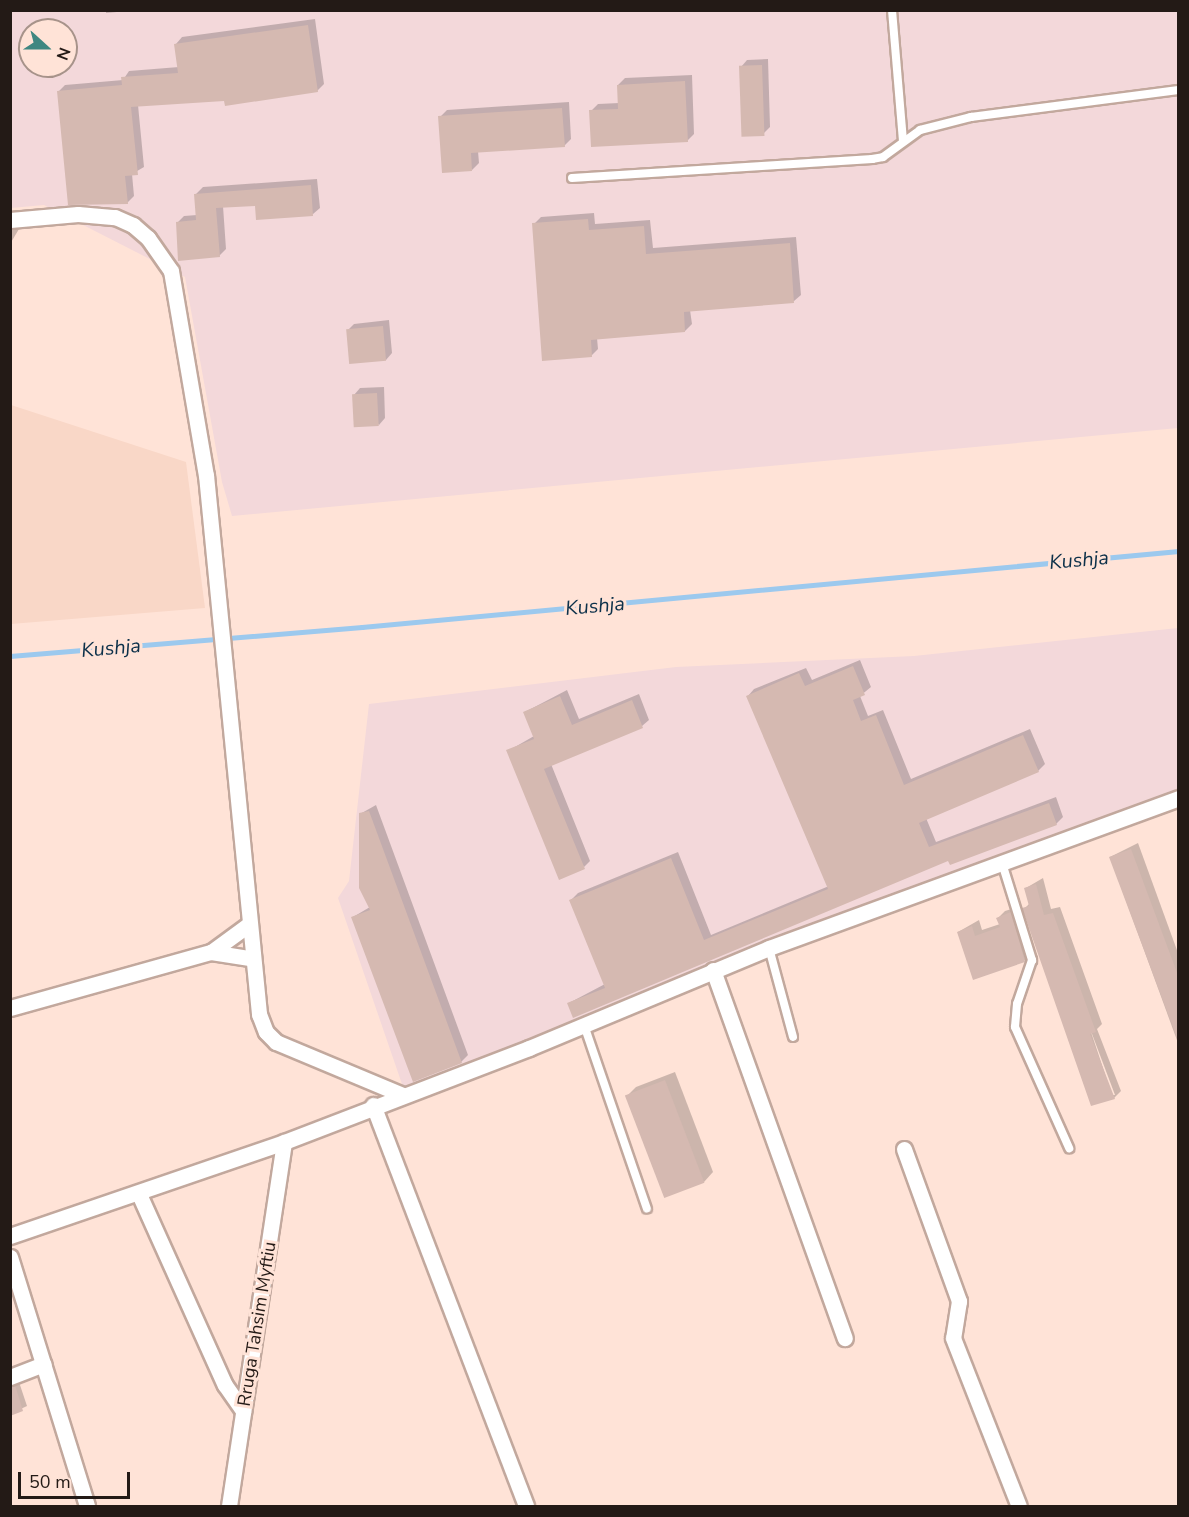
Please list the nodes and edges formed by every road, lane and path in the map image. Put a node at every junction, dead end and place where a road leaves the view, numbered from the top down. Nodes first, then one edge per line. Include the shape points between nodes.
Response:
1 (892, 10) edge
2 (1179, 90) edge
3 (903, 141) junction
4 (572, 178) dead end
5 (10, 220) edge
6 (1179, 798) edge
7 (1002, 863) junction
8 (248, 925) junction
9 (769, 948) junction
10 (211, 952) junction
11 (250, 958) junction
12 (713, 970) junction
13 (10, 1008) edge
14 (584, 1025) junction
15 (793, 1037) dead end
16 (404, 1095) junction
17 (373, 1106) junction
18 (284, 1142) junction
19 (1069, 1148) dead end
20 (904, 1149) dead end
21 (139, 1194) junction
22 (647, 1209) dead end
23 (10, 1236) edge
24 (10, 1257) edge
25 (845, 1338) dead end
26 (44, 1364) junction
27 (10, 1377) edge
28 (243, 1412) junction
29 (87, 1506) edge
30 (229, 1506) edge
31 (526, 1506) edge
32 (1019, 1506) edge

1 - 3 lane
2 - 3 lane via 971,117 920,129
3 - 4 lane via 883,157 872,159
5 - 8 street via 78,214 115,217 134,225 148,238 171,271 206,475
6 - 7 street
7 - 9 street
7 - 19 lane via 1032,960 1017,1004 1015,1027
8 - 10 street
8 - 11 street
9 - 12 street
9 - 15 lane
10 - 11 street
10 - 13 street
11 - 16 street via 259,1014 266,1032 276,1042
12 - 14 street
12 - 25 street
14 - 16 street
14 - 22 lane
16 - 17 street
17 - 18 street
17 - 31 street
18 - 21 street
18 - 28 street, Rruga Tahsim Myftiu
20 - 32 street via 959,1301 953,1338
21 - 23 street
21 - 28 street via 225,1385
24 - 26 street
26 - 27 street
26 - 29 street
28 - 30 street, Rruga Tahsim Myftiu

